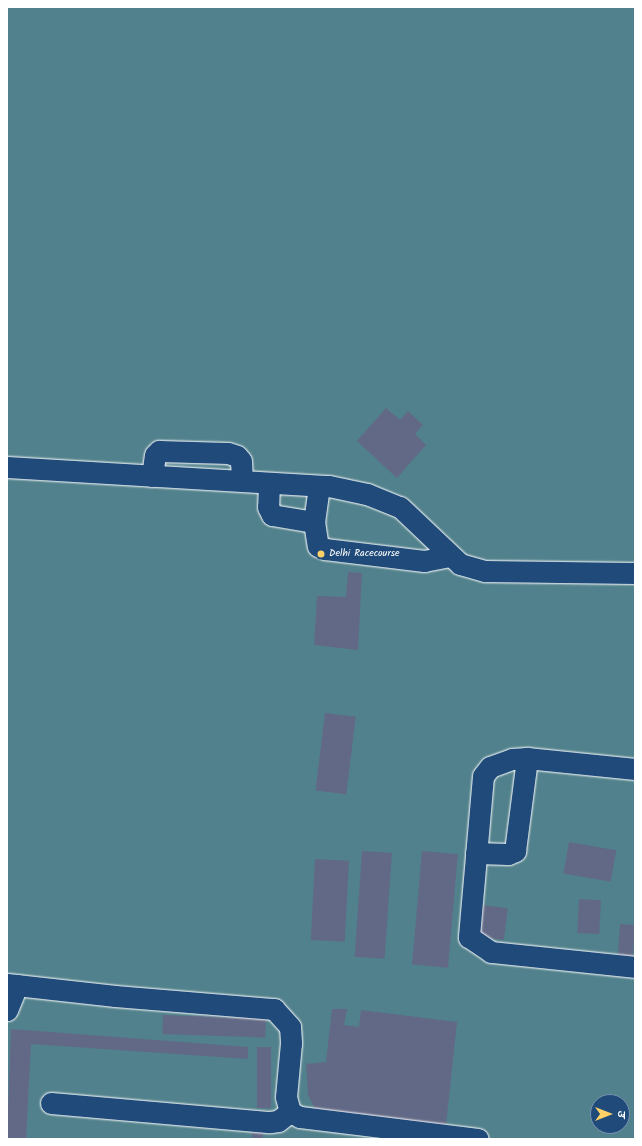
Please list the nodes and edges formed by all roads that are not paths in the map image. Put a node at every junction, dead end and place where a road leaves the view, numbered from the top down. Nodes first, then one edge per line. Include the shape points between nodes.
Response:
1 (7, 468) edge
2 (152, 476) junction
3 (242, 481) junction
4 (269, 483) junction
5 (319, 486) junction
6 (314, 522) junction
7 (449, 556) junction
8 (635, 574) edge
9 (527, 758) junction
10 (635, 769) edge
11 (476, 852) junction
12 (635, 967) edge
13 (12, 984) edge
14 (7, 1010) edge
15 (51, 1104) dead end
16 (290, 1112) junction
17 (478, 1139) edge

1 - 2 lane
2 - 3 lane
2 - 3 lane via 155,455 159,451 228,453 237,456 241,461
3 - 4 lane
4 - 5 lane
4 - 6 lane via 268,507 272,514
5 - 6 lane
5 - 7 lane via 367,494 400,507
6 - 7 lane via 318,546 325,549 424,561
7 - 8 lane via 460,564 485,571
9 - 10 lane
9 - 11 lane via 490,767 483,776
9 - 11 lane via 515,852
11 - 12 lane via 469,938 481,947 491,952
13 - 14 lane
13 - 16 lane via 274,1009 290,1027 286,1097
15 - 16 lane via 270,1122
16 - 17 lane via 300,1117

